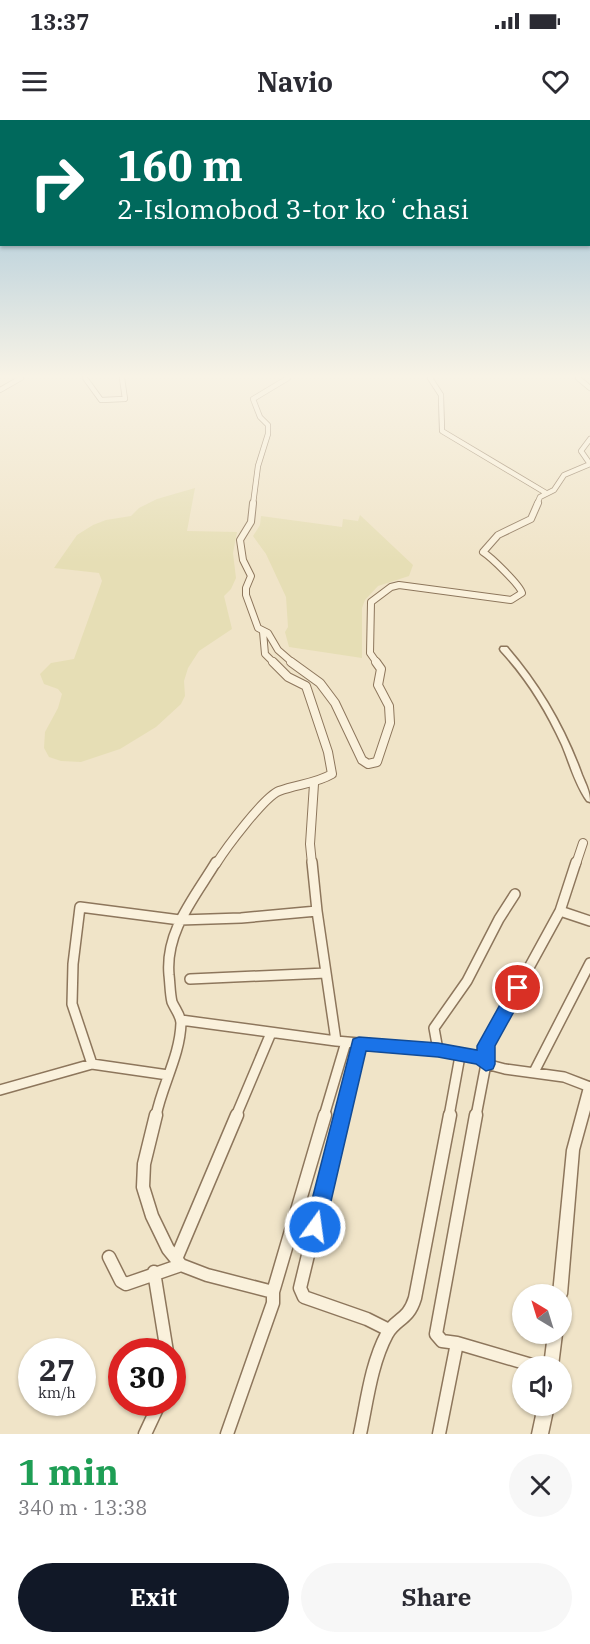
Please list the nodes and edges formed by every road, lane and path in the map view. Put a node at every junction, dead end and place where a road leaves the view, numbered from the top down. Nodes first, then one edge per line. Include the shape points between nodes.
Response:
1 (266, 439) edge
2 (456, 439) edge
3 (590, 439) edge
4 (590, 464) edge
5 (546, 493) junction
6 (263, 632) junction
7 (504, 649) dead end
8 (314, 784) junction
9 (590, 799) edge
10 (583, 843) dead end
11 (515, 894) dead end
12 (317, 911) junction
13 (560, 911) junction
14 (180, 920) junction
15 (590, 921) edge
16 (590, 963) edge
17 (326, 973) junction
18 (190, 980) dead end
19 (182, 1020) junction
20 (271, 1033) junction
21 (341, 1041) junction
22 (359, 1044) junction
23 (438, 1050) junction
24 (460, 1056) junction
25 (93, 1064) junction
26 (486, 1064) junction
27 (534, 1072) junction
28 (168, 1075) junction
29 (590, 1087) edge
30 (0, 1090) edge
31 (109, 1257) dead end
32 (181, 1264) junction
33 (154, 1272) junction
34 (561, 1284) edge
35 (273, 1292) junction
36 (389, 1330) junction
37 (164, 1338) edge
38 (457, 1343) junction
39 (512, 1359) edge
40 (153, 1416) edge
41 (544, 1416) edge
42 (145, 1434) edge
43 (227, 1434) edge
44 (360, 1434) edge
45 (439, 1434) edge
46 (540, 1434) edge

1 - 6 street via 258,466 250,522 240,544 251,576 245,593
2 - 5 street
3 - 4 street via 581,451
4 - 5 street via 564,475 554,490
5 - 6 street via 540,497 531,519 506,529 483,552 522,588 516,598 399,585 371,602 370,653 381,669 378,685 390,703 392,715 377,762 368,764 362,760 335,703 320,683 278,650 268,633
6 - 8 street via 265,654 288,677 306,686 332,774
7 - 9 street via 528,674 549,709
8 - 12 street via 310,844
8 - 14 street via 275,791 268,798 220,857
10 - 13 street
11 - 23 street via 434,1028
12 - 14 street
12 - 17 street
13 - 15 street
13 - 26 street via 486,1046
14 - 19 street via 168,963 172,1001
14 - 25 street via 80,907 72,964 72,1004
16 - 27 street
17 - 18 street
17 - 21 street
19 - 20 street
19 - 28 street via 178,1049
20 - 21 street
20 - 32 street
21 - 22 street
21 - 35 street
22 - 23 street
22 - 36 street via 300,1288 304,1297
23 - 24 street
24 - 26 street via 481,1058
24 - 36 street via 420,1276 411,1310
25 - 28 street
25 - 30 street
26 - 27 street
26 - 38 street via 436,1326 442,1341
27 - 29 street
28 - 32 street via 144,1164 143,1187 152,1216
29 - 34 street via 573,1150
31 - 33 street via 120,1281 126,1284
32 - 33 street
32 - 35 street
33 - 37 street
35 - 43 street via 273,1303
36 - 44 street
38 - 39 street
38 - 45 street
40 - 42 street
41 - 46 street

